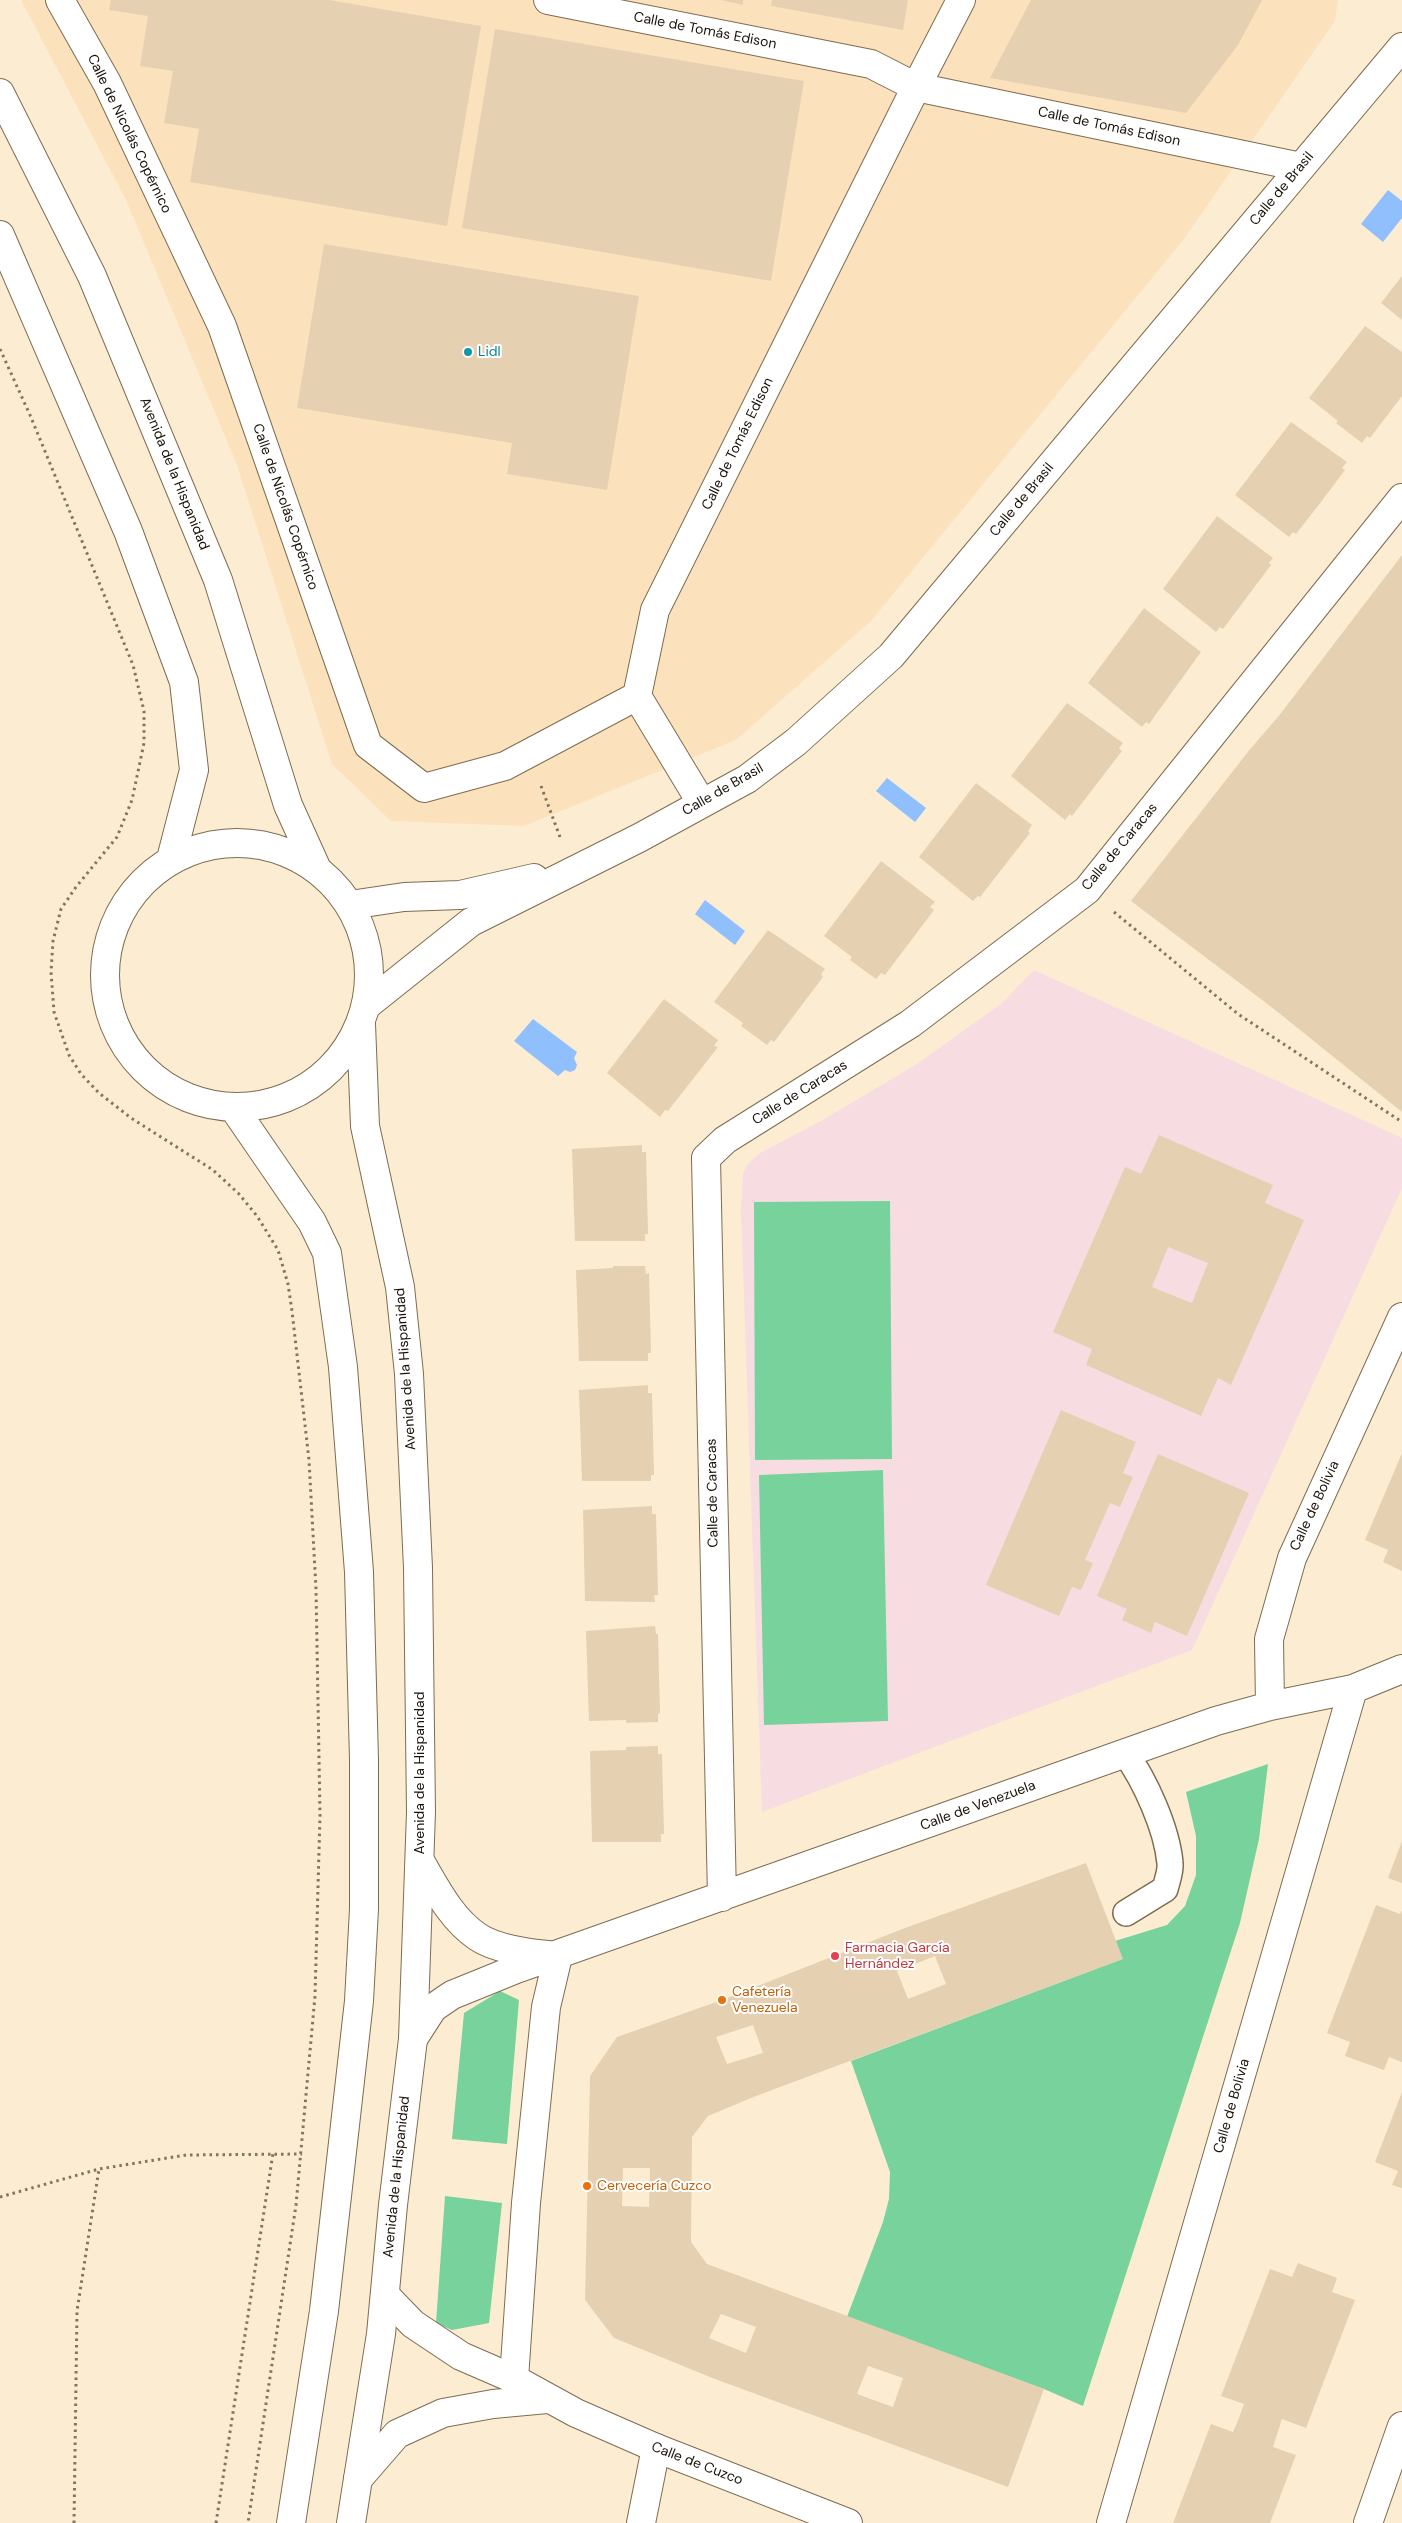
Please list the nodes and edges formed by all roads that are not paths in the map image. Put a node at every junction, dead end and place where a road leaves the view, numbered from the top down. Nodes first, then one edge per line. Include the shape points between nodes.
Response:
1 (60, 0) edge
2 (548, 0) edge
3 (962, 0) edge
4 (1402, 47) edge
5 (916, 87) junction
6 (0, 93) edge
7 (1301, 167) junction
8 (0, 235) edge
9 (1402, 498) edge
10 (637, 696) junction
11 (701, 802) junction
12 (171, 859) junction
13 (316, 868) junction
14 (572, 870) junction
15 (350, 905) junction
16 (364, 1014) junction
17 (233, 1107) junction
18 (1402, 1316) edge
19 (1402, 1669) edge
20 (1353, 1689) junction
21 (1270, 1706) junction
22 (1125, 1753) junction
23 (420, 1861) junction
24 (722, 1897) junction
25 (1126, 1913) dead end
26 (558, 1956) junction
27 (413, 2039) junction
28 (385, 2295) junction
29 (514, 2379) junction
30 (547, 2399) junction
31 (1402, 2426) edge
32 (656, 2448) junction
33 (358, 2479) junction
34 (291, 2523) edge
35 (350, 2523) edge
36 (641, 2523) edge
37 (848, 2523) edge
38 (1111, 2523) edge
39 (1368, 2523) edge

1 - 10 street, Calle de Nicolás Copérnico via 107,82 222,326 368,745 424,788 505,766
2 - 5 street, Calle de Tomás Edison via 871,64
3 - 5 street, Calle de Tomás Edison
4 - 7 street, Calle de Brasil
5 - 7 street, Calle de Tomás Edison
5 - 10 street, Calle de Tomás Edison via 655,610
6 - 13 street, Avenida de la Hispanidad via 92,276 218,580 288,805
7 - 11 street, Calle de Brasil via 892,656 796,742 747,779
8 - 12 street via 128,531 184,682 194,770
9 - 24 street, Calle de Caracas via 1087,890 910,1024 725,1140 706,1158
10 - 11 street
11 - 14 street, Calle de Brasil via 639,838
12 - 13 street via 206,845 245,842 282,850
12 - 17 street via 137,886 114,922 104,964 107,1006 124,1046 153,1078 190,1099
13 - 15 street, Avenida de la Hispanidad
14 - 15 street, Calle de Brasil via 460,895 404,897
14 - 16 street, Calle de Brasil via 470,922
15 - 16 street, Avenida de la Hispanidad via 368,953
16 - 17 street via 340,1059 310,1086 273,1102
16 - 23 street, Avenida de la Hispanidad via 365,1126 400,1288 409,1374 418,1568
17 - 34 street via 312,1222 327,1253 343,1367 359,1572 364,1760 364,1909 359,2001 324,2311
18 - 21 street, Calle de Bolivia via 1292,1558 1269,1639
19 - 20 street, Calle de Venezuela
20 - 21 street, Calle de Venezuela
20 - 38 street, Calle de Bolivia
21 - 22 street, Calle de Venezuela
22 - 24 street, Calle de Venezuela
22 - 25 lane via 1134,1764 1158,1814 1171,1864 1165,1889
23 - 26 street, Calle de Venezuela via 444,1904 478,1938 522,1953
23 - 27 street, Avenida de la Hispanidad
24 - 26 street, Calle de Venezuela
26 - 27 street, Calle de Venezuela via 516,1969 452,1996 433,2008
26 - 29 street via 546,2007 526,2203
27 - 28 street, Avenida de la Hispanidad
28 - 29 street, Calle de Cuzco via 413,2324 461,2356
28 - 33 street, Avenida de la Hispanidad
29 - 30 street, Calle de Cuzco
30 - 32 street, Calle de Cuzco
30 - 33 street, Calle de Cuzco via 443,2413 397,2434
31 - 39 street
32 - 36 street
32 - 37 street, Calle de Cuzco
33 - 35 street, Avenida de la Hispanidad

